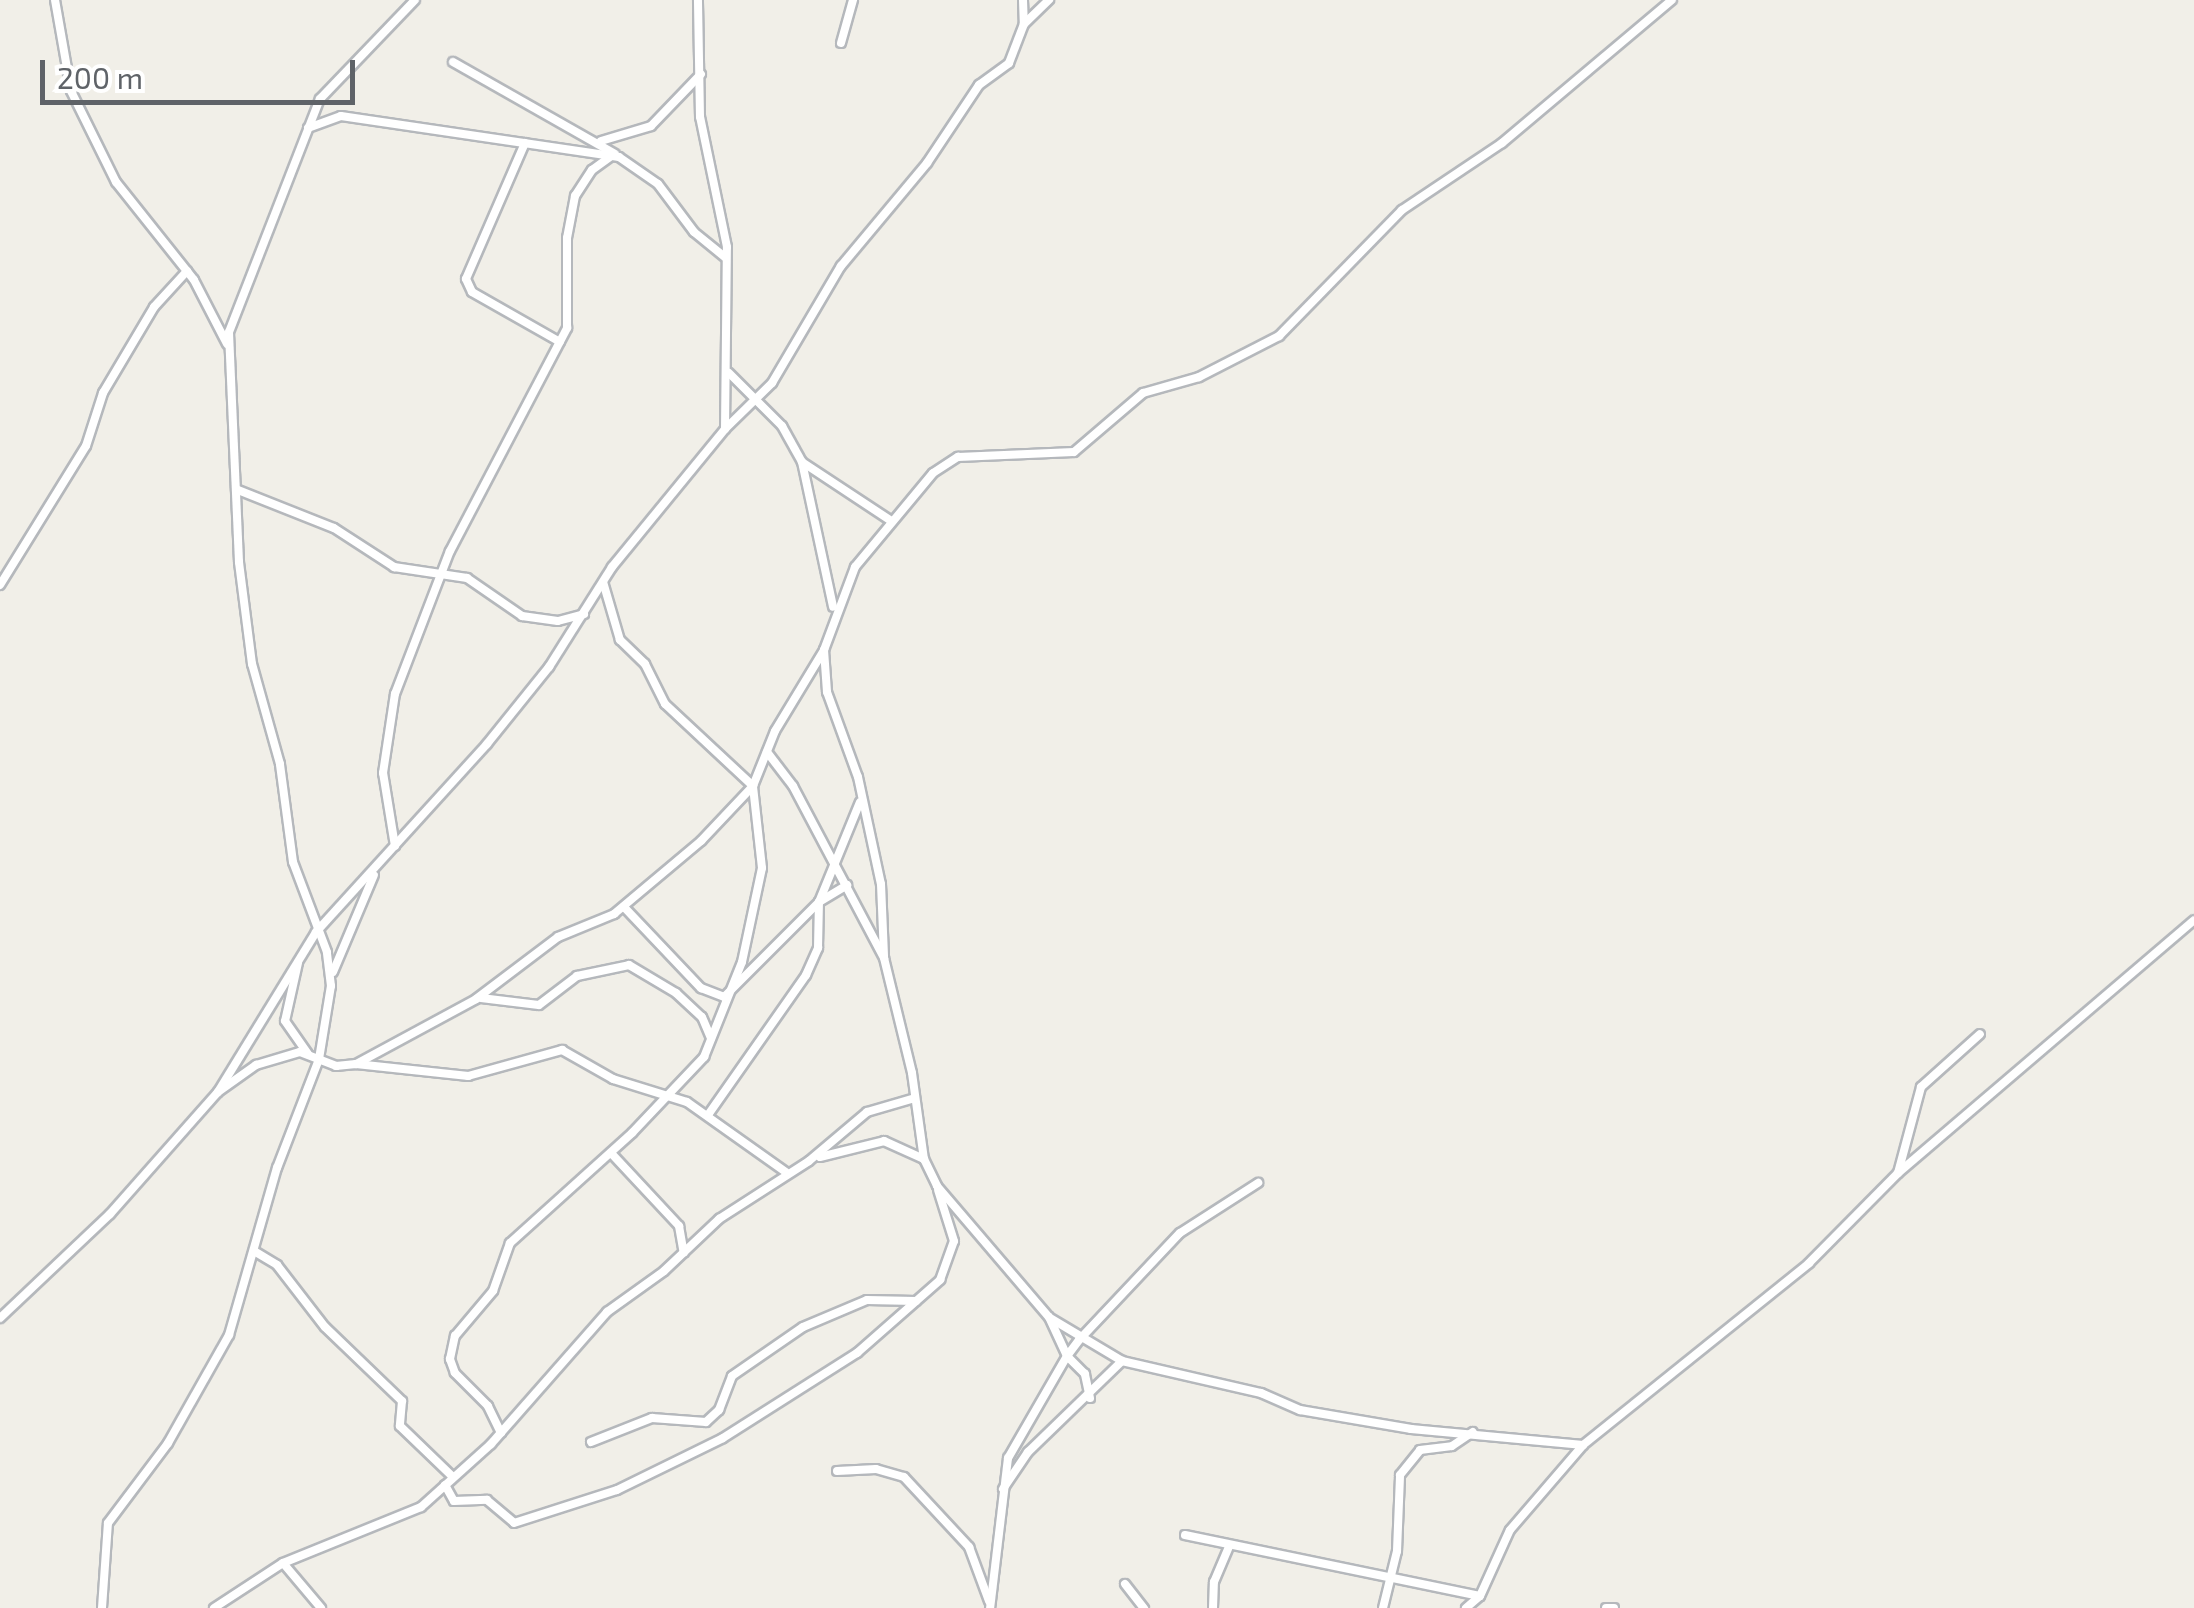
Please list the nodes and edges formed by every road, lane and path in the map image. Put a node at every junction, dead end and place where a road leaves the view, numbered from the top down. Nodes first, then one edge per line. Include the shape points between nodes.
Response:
1 (55, 0) edge
2 (415, 0) edge
3 (698, 0) edge
4 (853, 0) edge
5 (1022, 0) edge
6 (1049, 0) edge
7 (1672, 0) edge
8 (1024, 24) junction
9 (841, 43) dead end
10 (453, 62) dead end
11 (701, 74) junction
12 (304, 130) junction
13 (601, 141) junction
14 (525, 143) junction
15 (616, 156) junction
16 (726, 258) junction
17 (187, 271) junction
18 (560, 342) junction
19 (227, 344) junction
20 (728, 374) junction
21 (755, 402) junction
22 (725, 429) junction
23 (802, 462) junction
24 (237, 490) junction
25 (890, 520) junction
26 (442, 571) junction
27 (602, 582) junction
28 (0, 585) edge
29 (834, 611) junction
30 (584, 614) junction
31 (824, 650) junction
32 (766, 752) junction
33 (753, 786) junction
34 (860, 802) junction
35 (395, 847) junction
36 (834, 860) junction
37 (378, 866) junction
38 (847, 884) junction
39 (819, 902) junction
40 (624, 906) junction
41 (2194, 920) edge
42 (316, 932) junction
43 (300, 956) junction
44 (884, 958) junction
45 (331, 981) junction
46 (732, 994) junction
47 (476, 998) junction
48 (1980, 1034) dead end
49 (712, 1043) junction
50 (308, 1054) junction
51 (319, 1059) junction
52 (356, 1064) junction
53 (218, 1092) junction
54 (667, 1092) junction
55 (915, 1098) junction
56 (708, 1114) junction
57 (611, 1153) junction
58 (924, 1159) junction
59 (809, 1161) junction
60 (786, 1172) junction
61 (1898, 1173) junction
62 (1258, 1183) dead end
63 (937, 1186) junction
64 (254, 1251) junction
65 (684, 1253) junction
66 (916, 1300) junction
67 (1049, 1317) junction
68 (0, 1318) edge
69 (1079, 1340) junction
70 (1067, 1356) junction
71 (1122, 1361) junction
72 (1090, 1398) junction
73 (501, 1432) junction
74 (1473, 1432) junction
75 (591, 1442) dead end
76 (1583, 1445) junction
77 (837, 1471) dead end
78 (452, 1477) junction
79 (445, 1485) junction
80 (1002, 1492) junction
81 (1185, 1535) dead end
82 (1229, 1548) junction
83 (283, 1563) junction
84 (1391, 1578) junction
85 (1126, 1584) dead end
86 (1480, 1596) junction
87 (991, 1607) edge
88 (102, 1608) edge
89 (214, 1608) edge
90 (321, 1608) edge
91 (1144, 1608) edge
92 (1213, 1608) edge
93 (1383, 1608) edge
94 (1466, 1608) edge

1 - 17 street via 71,91 131,205
2 - 12 street via 332,80
3 - 11 street
4 - 9 street
5 - 8 street
6 - 8 street
7 - 25 street via 1502,143 1402,210 1279,336 1199,377 1142,394 1065,456 1037,450 947,462
8 - 21 street via 1009,63 979,85 911,184 841,266
10 - 13 street
11 - 13 street via 651,126
11 - 16 street via 704,144
12 - 14 street via 340,116
12 - 19 street
13 - 15 street
14 - 15 street
14 - 18 street via 466,279 472,292
15 - 16 street via 658,184 694,232
15 - 18 street via 592,170 575,196 567,238 572,302
16 - 20 street via 722,352
17 - 19 street
17 - 28 street via 154,307 103,393 86,446
18 - 26 street
19 - 24 street
20 - 21 street
20 - 22 street
21 - 22 street
21 - 23 street via 782,426
22 - 27 street
23 - 25 street
23 - 29 street
24 - 26 street via 334,528 394,567
24 - 42 street via 257,692 280,764 293,862
25 - 29 street via 854,567
26 - 30 street via 467,578 522,616 558,622
26 - 35 street via 386,734 383,773
27 - 30 street
27 - 33 street via 620,640 645,664 665,704
29 - 31 street
30 - 35 street via 498,731
31 - 32 street
31 - 34 street via 827,692 854,762
32 - 33 street
32 - 36 street
33 - 40 street
33 - 46 street via 762,868
34 - 36 street
34 - 44 street via 881,884
35 - 37 street
36 - 38 street
36 - 39 street
37 - 42 street
37 - 45 street via 341,941
38 - 39 street
38 - 44 street
39 - 46 street
39 - 56 street via 818,948 806,975
40 - 46 street via 701,988
40 - 47 street via 543,946
41 - 61 street
42 - 43 street
42 - 45 street via 328,952
43 - 50 street via 285,1020
43 - 53 street
44 - 55 street
45 - 51 street
46 - 49 street
47 - 49 street via 539,1005 577,976 628,965 649,972 702,1017
47 - 52 street
48 - 61 street via 1922,1087
49 - 54 street
50 - 51 street
50 - 53 street via 256,1064
51 - 52 street
51 - 64 street
52 - 54 street via 458,1077 555,1049 625,1083
53 - 68 street via 110,1214
54 - 56 street
54 - 57 street
55 - 58 street
55 - 59 street via 867,1112
56 - 60 street
57 - 65 street via 679,1226
57 - 73 street via 510,1243 493,1291 455,1336 452,1367 488,1406
58 - 59 street via 884,1141
58 - 63 street
59 - 60 street
60 - 65 street via 739,1202
61 - 76 street via 1809,1263
62 - 69 street via 1180,1234
63 - 66 street via 952,1230 952,1256 940,1280
63 - 67 street
64 - 78 street via 277,1266 325,1326 398,1396 400,1426
64 - 88 street via 224,1346 168,1443 108,1523
65 - 73 street via 607,1312
66 - 75 street via 866,1300 803,1327 732,1376 719,1410 706,1422 652,1418
66 - 79 street via 816,1380 724,1438 617,1490 514,1522 487,1500 454,1501
67 - 69 street
67 - 70 street
69 - 70 street
69 - 71 street
70 - 72 street via 1086,1374
70 - 80 street via 1014,1439
71 - 72 street
71 - 74 street via 1261,1393 1300,1410
72 - 80 street via 1028,1452
73 - 78 street
74 - 76 street
74 - 84 street via 1452,1446 1420,1450 1400,1475
76 - 86 street via 1510,1530
77 - 87 street via 876,1469 904,1477 970,1547
78 - 79 street
79 - 83 street via 408,1515
80 - 87 street
81 - 82 street
82 - 84 street
82 - 92 street via 1214,1582
83 - 89 street
83 - 90 street
84 - 86 street
84 - 93 street
85 - 91 street
86 - 94 street

